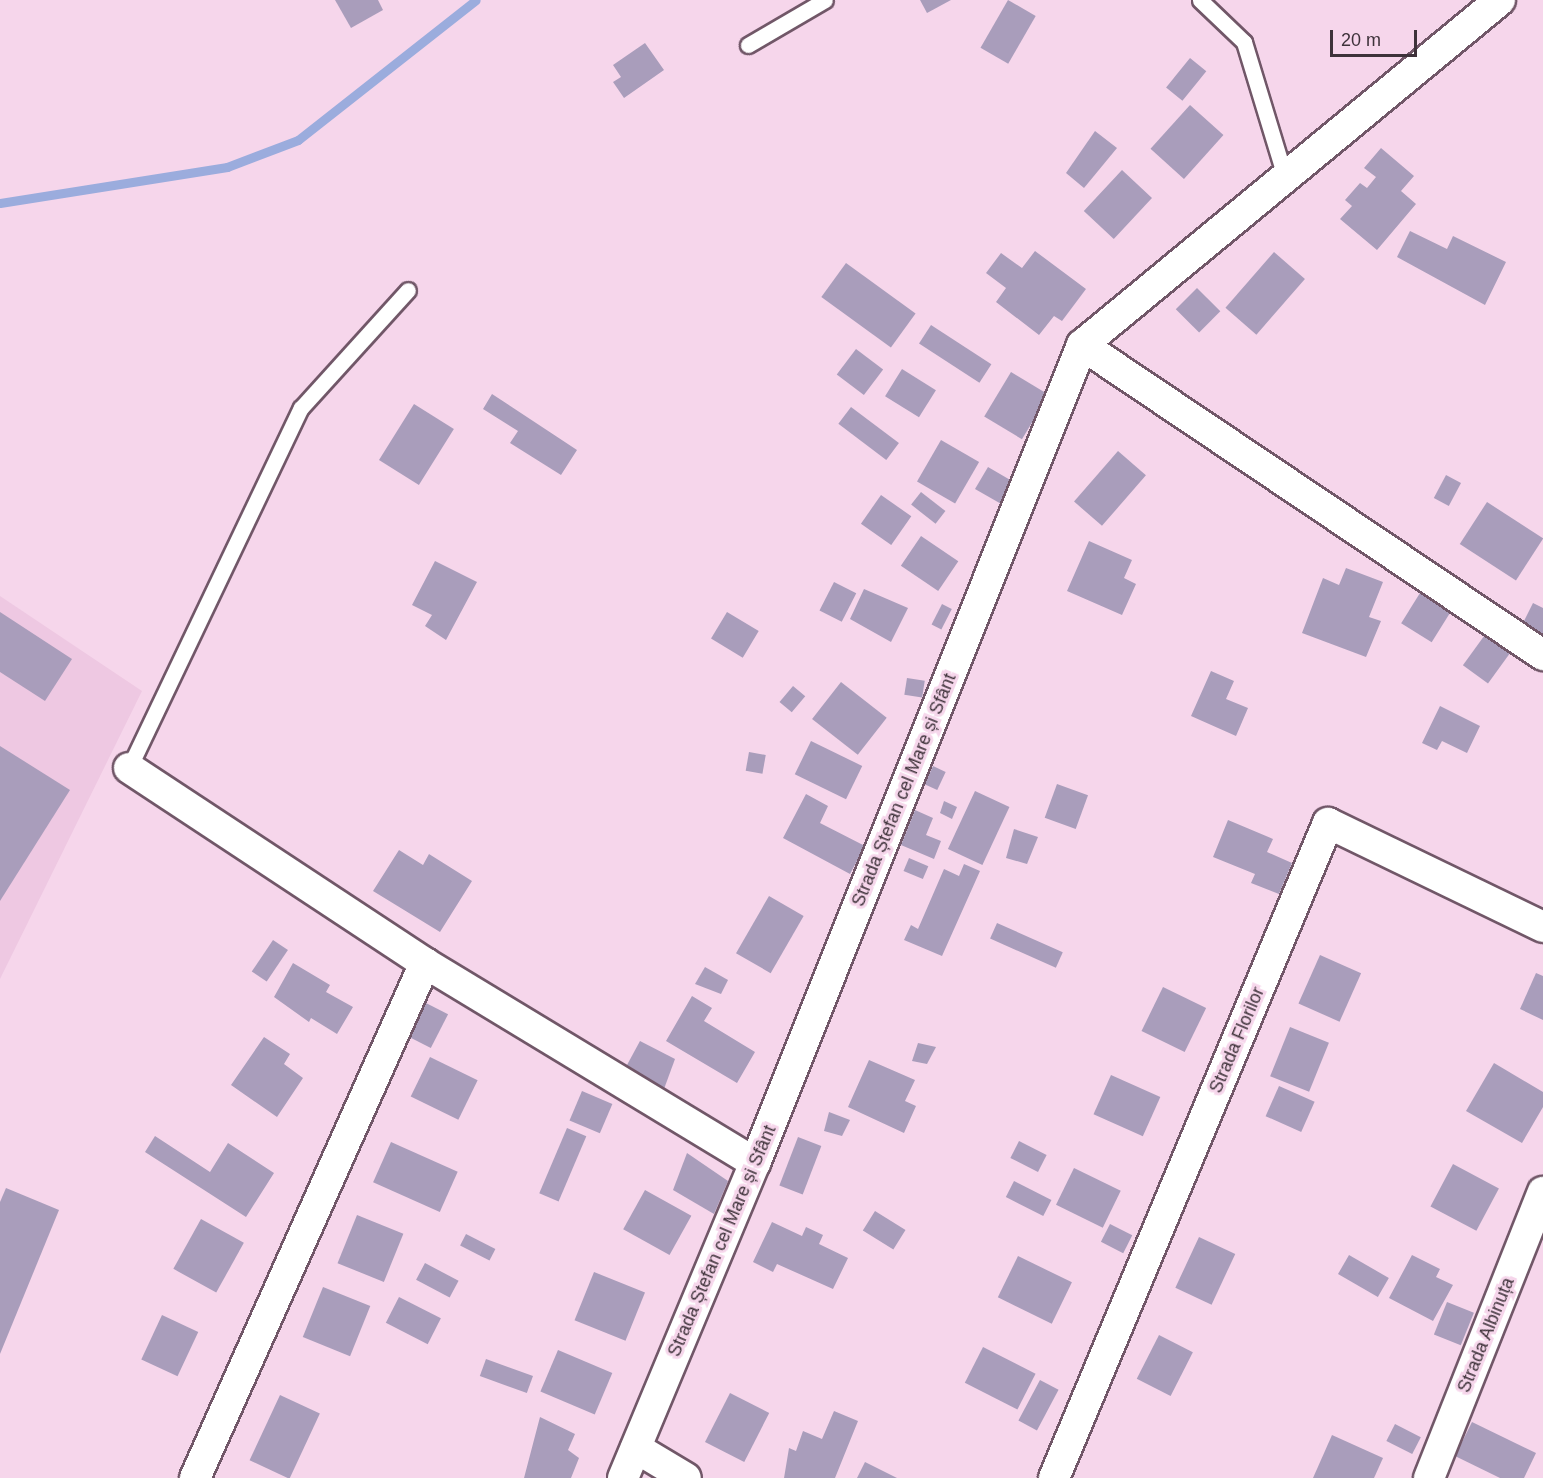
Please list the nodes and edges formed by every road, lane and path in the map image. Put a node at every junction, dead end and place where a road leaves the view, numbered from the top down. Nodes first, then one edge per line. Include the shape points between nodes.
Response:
1 (825, 0) edge
2 (1200, 0) edge
3 (1500, 0) edge
4 (748, 45) dead end
5 (1284, 174) junction
6 (408, 290) dead end
7 (1082, 345) junction
8 (1543, 655) edge
9 (129, 768) joint
10 (1543, 927) edge
11 (425, 963) junction
12 (756, 1163) junction
13 (1543, 1192) edge
14 (636, 1448) junction
15 (195, 1478) edge
16 (623, 1478) edge
17 (686, 1478) edge
18 (1054, 1478) edge
19 (1429, 1478) edge

1 - 4 lane
2 - 5 lane via 1244,42
3 - 5 street, Strada Ștefan cel Mare și Sfânt
5 - 7 street, Strada Ștefan cel Mare și Sfânt
6 - 9 lane via 301,408
7 - 8 street
7 - 12 street, Strada Ștefan cel Mare și Sfânt
9 - 11 street
10 - 18 street, Strada Florilor via 1328,823
11 - 12 street
11 - 15 street
12 - 14 street, Strada Ștefan cel Mare și Sfânt
13 - 19 street, Strada Albinuța
14 - 16 street, Strada Ștefan cel Mare și Sfânt
14 - 17 street

